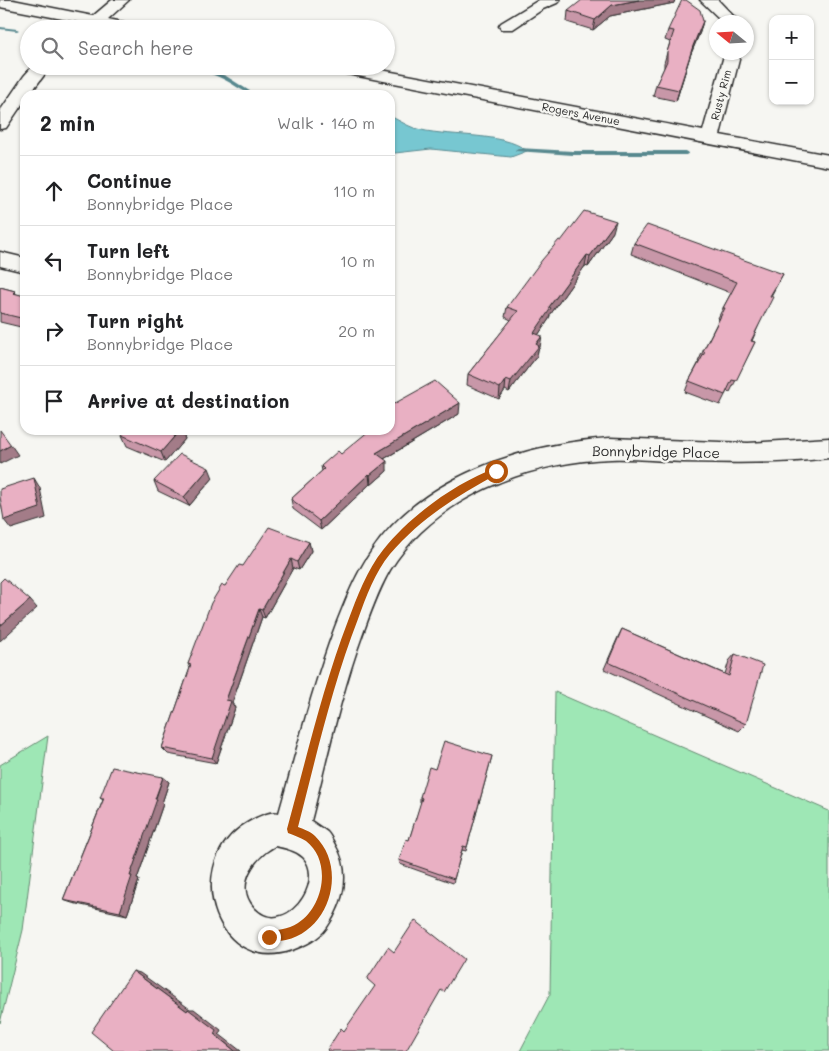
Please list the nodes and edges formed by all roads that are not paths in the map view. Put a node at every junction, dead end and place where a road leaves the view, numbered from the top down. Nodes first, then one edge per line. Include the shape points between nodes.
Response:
1 (121, 0) edge
2 (552, 0) edge
3 (708, 0) edge
4 (0, 2) edge
5 (725, 15) edge
6 (71, 20) edge
7 (97, 20) edge
8 (507, 26) dead end
9 (731, 60) edge
10 (35, 75) edge
11 (379, 75) edge
12 (23, 90) edge
13 (20, 95) edge
14 (0, 124) edge
15 (710, 138) junction
16 (829, 161) edge
17 (0, 259) edge
18 (20, 264) edge
19 (829, 448) edge
20 (292, 829) dead end

1 - 7 street
2 - 8 street
3 - 5 street
4 - 6 street
9 - 15 street, Rusty Rim
10 - 12 street
11 - 15 street, Rogers Avenue
13 - 14 street
15 - 16 street, Rogers Avenue
17 - 18 street
19 - 20 street, Bonnybridge Place via 741,454 603,448 541,457 496,471 452,494 419,519 386,553 363,594 339,657

